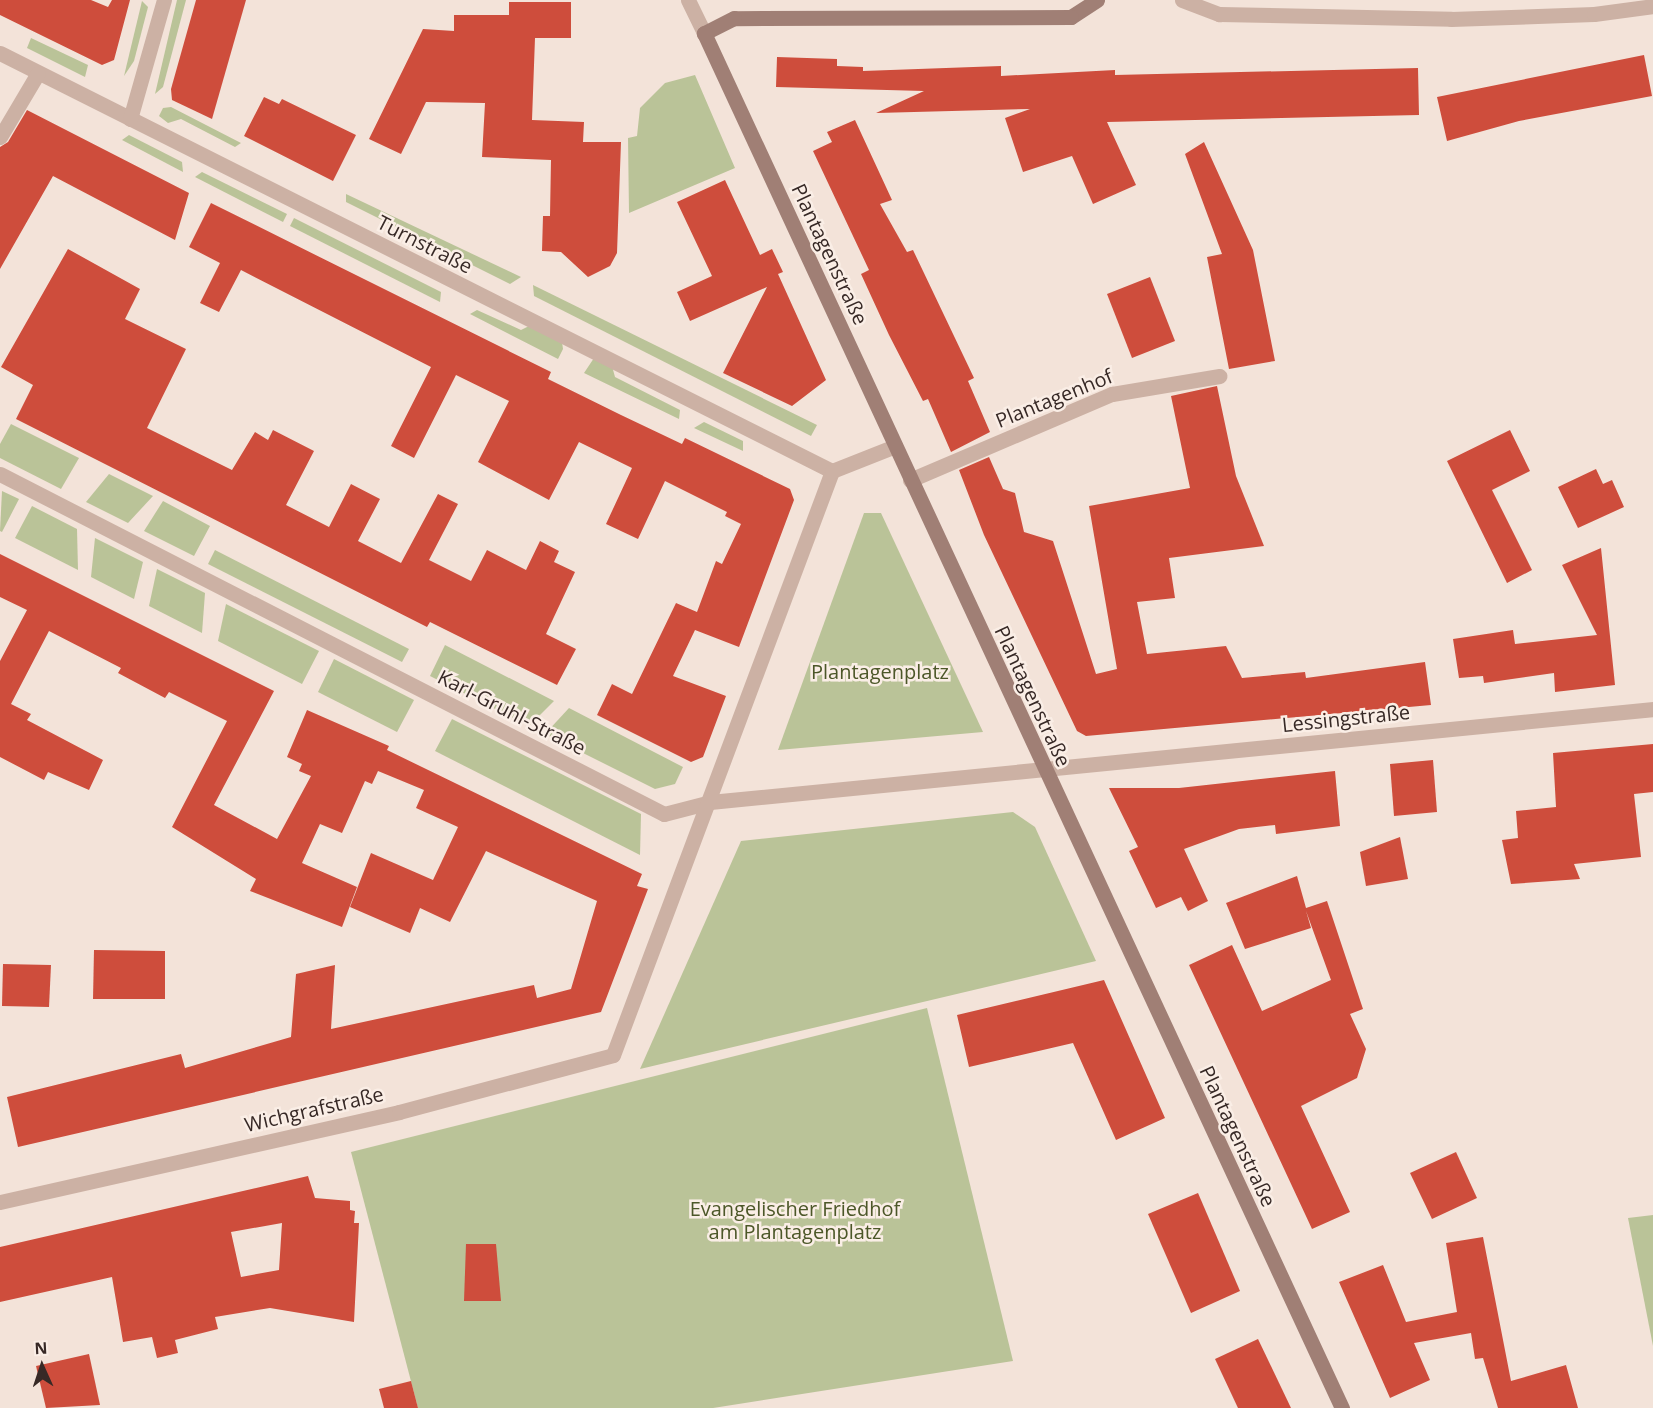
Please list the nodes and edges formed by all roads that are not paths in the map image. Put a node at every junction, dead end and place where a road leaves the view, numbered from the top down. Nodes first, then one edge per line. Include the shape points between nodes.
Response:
1 (164, 0) edge
2 (688, 0) edge
3 (1097, 0) edge
4 (1182, 0) edge
5 (1653, 6) edge
6 (704, 33) junction
7 (0, 53) edge
8 (38, 73) junction
9 (130, 119) junction
10 (0, 137) edge
11 (1219, 376) dead end
12 (895, 446) junction
13 (832, 471) junction
14 (0, 474) edge
15 (910, 480) junction
16 (1653, 709) edge
17 (1043, 768) junction
18 (710, 802) junction
19 (0, 1202) edge
20 (1342, 1408) edge

1 - 9 street
2 - 6 street, Plantagenstraße
3 - 6 street via 1071,16 734,18
4 - 5 street via 1219,14 1439,18 1594,14
6 - 12 street, Plantagenstraße
7 - 8 street, Turnstraße
8 - 9 street, Turnstraße
8 - 10 street
9 - 13 street, Turnstraße
11 - 15 street, Plantagenhof via 1112,394
12 - 13 street
12 - 15 street, Plantagenstraße
13 - 18 street
14 - 18 street, Karl-Gruhl-Straße via 664,814
15 - 17 street, Plantagenstraße
16 - 17 street, Lessingstraße
17 - 18 street, Karl-Gruhl-Straße
17 - 20 street, Plantagenstraße
18 - 19 street, Wichgrafstraße via 613,1054 399,1112

